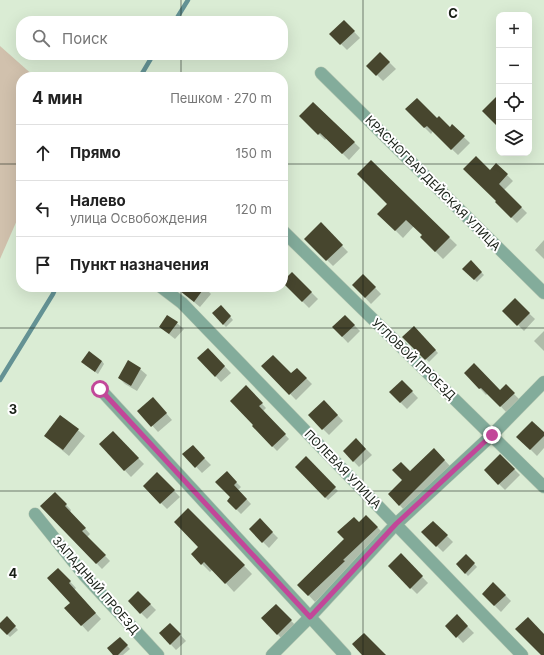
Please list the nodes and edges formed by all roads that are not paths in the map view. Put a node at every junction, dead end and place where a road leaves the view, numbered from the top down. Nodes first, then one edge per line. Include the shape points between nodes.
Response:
1 (321, 73) dead end
2 (288, 236) edge
3 (168, 292) edge
4 (544, 293) edge
5 (544, 382) edge
6 (100, 389) dead end
7 (492, 435) junction
8 (544, 487) edge
9 (35, 514) dead end
10 (396, 524) junction
11 (310, 617) junction
12 (158, 655) edge
13 (272, 655) edge
14 (345, 655) edge
15 (522, 655) edge

1 - 4 street, КРАСНОГВАРДЕЙСКАЯ УЛИЦА
2 - 7 street, УГЛОВОЙ ПРОЕЗД
3 - 10 street, ПОЛЕВАЯ УЛИЦА via 182,303
5 - 7 street
6 - 11 street
7 - 8 street, УГЛОВОЙ ПРОЕЗД
7 - 10 street
9 - 12 street, ЗАПАДНЫЙ ПРОЕЗД via 84,575
10 - 11 street
10 - 15 street, ПОЛЕВАЯ УЛИЦА
11 - 13 street
11 - 14 street

